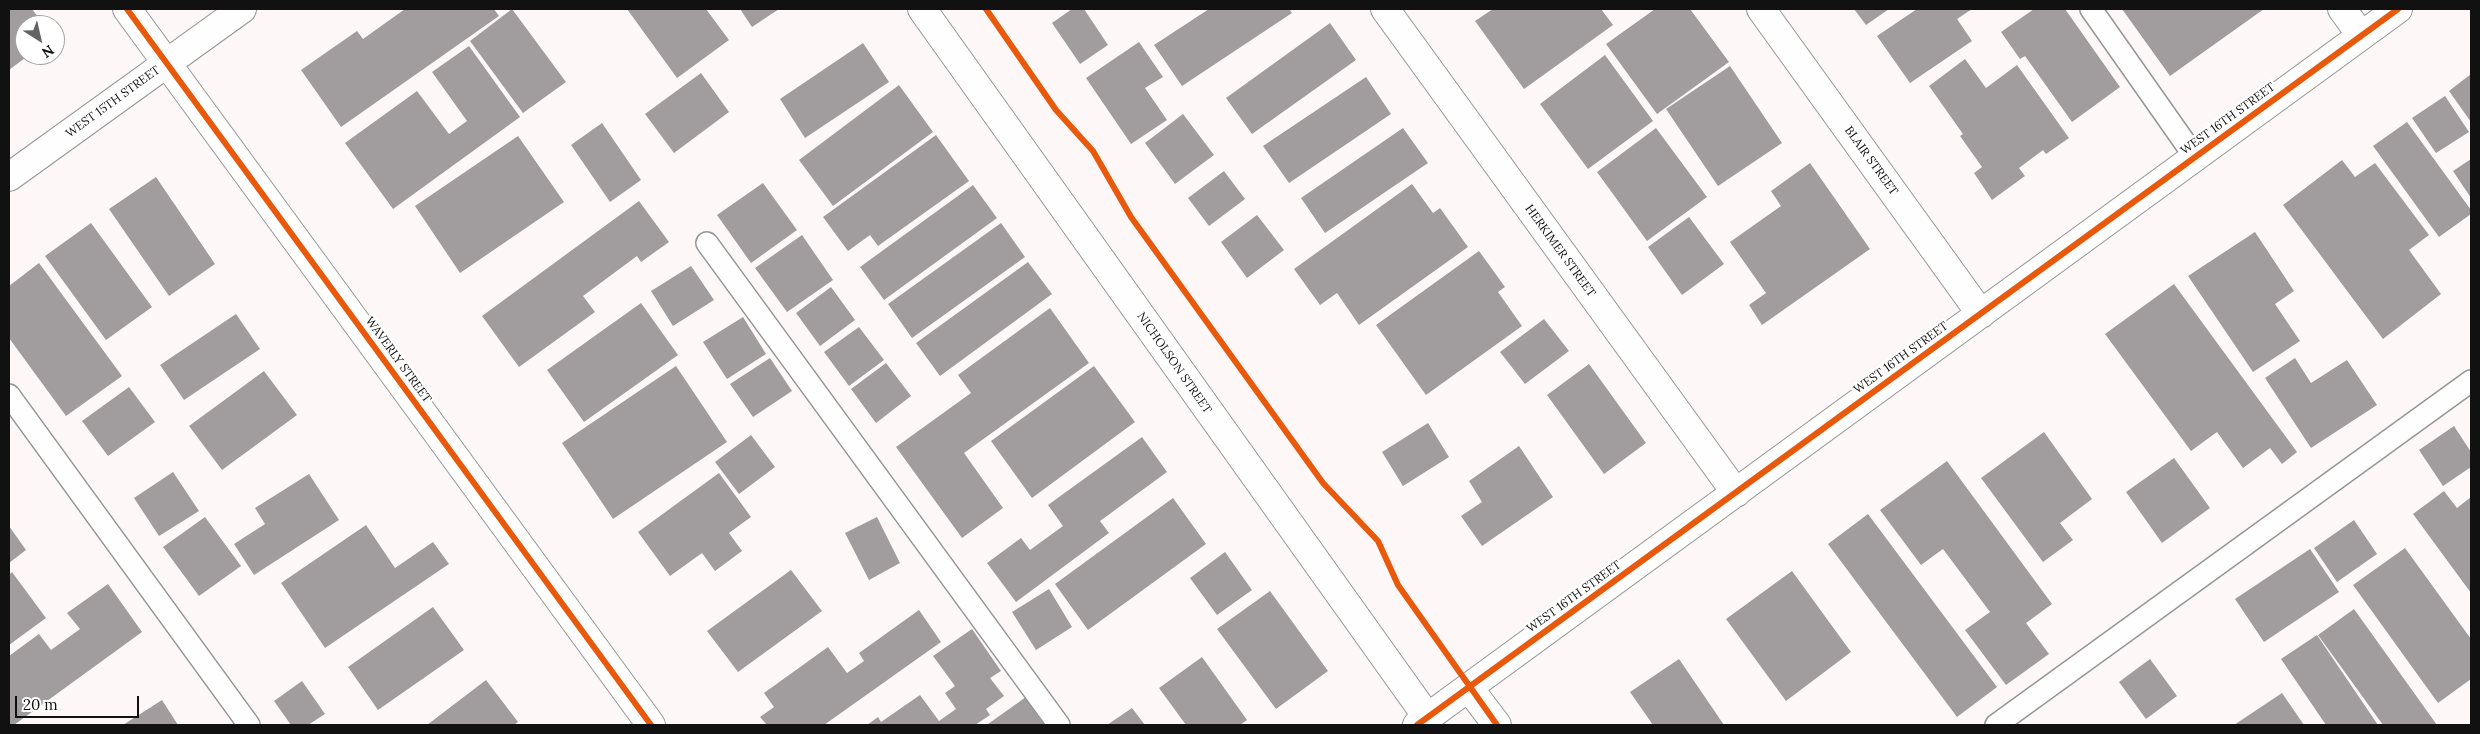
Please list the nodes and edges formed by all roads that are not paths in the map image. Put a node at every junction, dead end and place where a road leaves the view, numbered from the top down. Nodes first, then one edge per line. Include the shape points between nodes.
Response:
1 (127, 9) edge
2 (242, 9) edge
3 (922, 9) edge
4 (1384, 9) edge
5 (1761, 9) edge
6 (2091, 9) edge
7 (2342, 9) edge
8 (2398, 9) edge
9 (2361, 35) junction
10 (167, 63) junction
11 (2195, 157) junction
12 (9, 177) edge
13 (708, 243) dead end
14 (1981, 314) junction
15 (2471, 381) edge
16 (9, 395) edge
17 (1736, 493) junction
18 (1469, 688) junction
19 (1423, 721) edge
20 (249, 725) edge
21 (651, 725) edge
22 (1059, 725) edge
23 (1497, 725) edge
24 (1996, 725) edge

1 - 10 street, WAVERLY STREET
2 - 10 street, WEST 15TH STREET
3 - 19 street, NICHOLSON STREET
4 - 17 street, HERKIMER STREET
5 - 14 street, BLAIR STREET
6 - 11 lane
7 - 9 street
8 - 9 street, WEST 16TH STREET
9 - 11 street, WEST 16TH STREET
10 - 12 street, WEST 15TH STREET
10 - 21 street, WAVERLY STREET
11 - 14 street, WEST 16TH STREET
13 - 22 lane
14 - 17 street, WEST 16TH STREET
15 - 24 lane
16 - 20 lane
17 - 18 street, WEST 16TH STREET
18 - 19 street, WEST 16TH STREET
18 - 23 street

